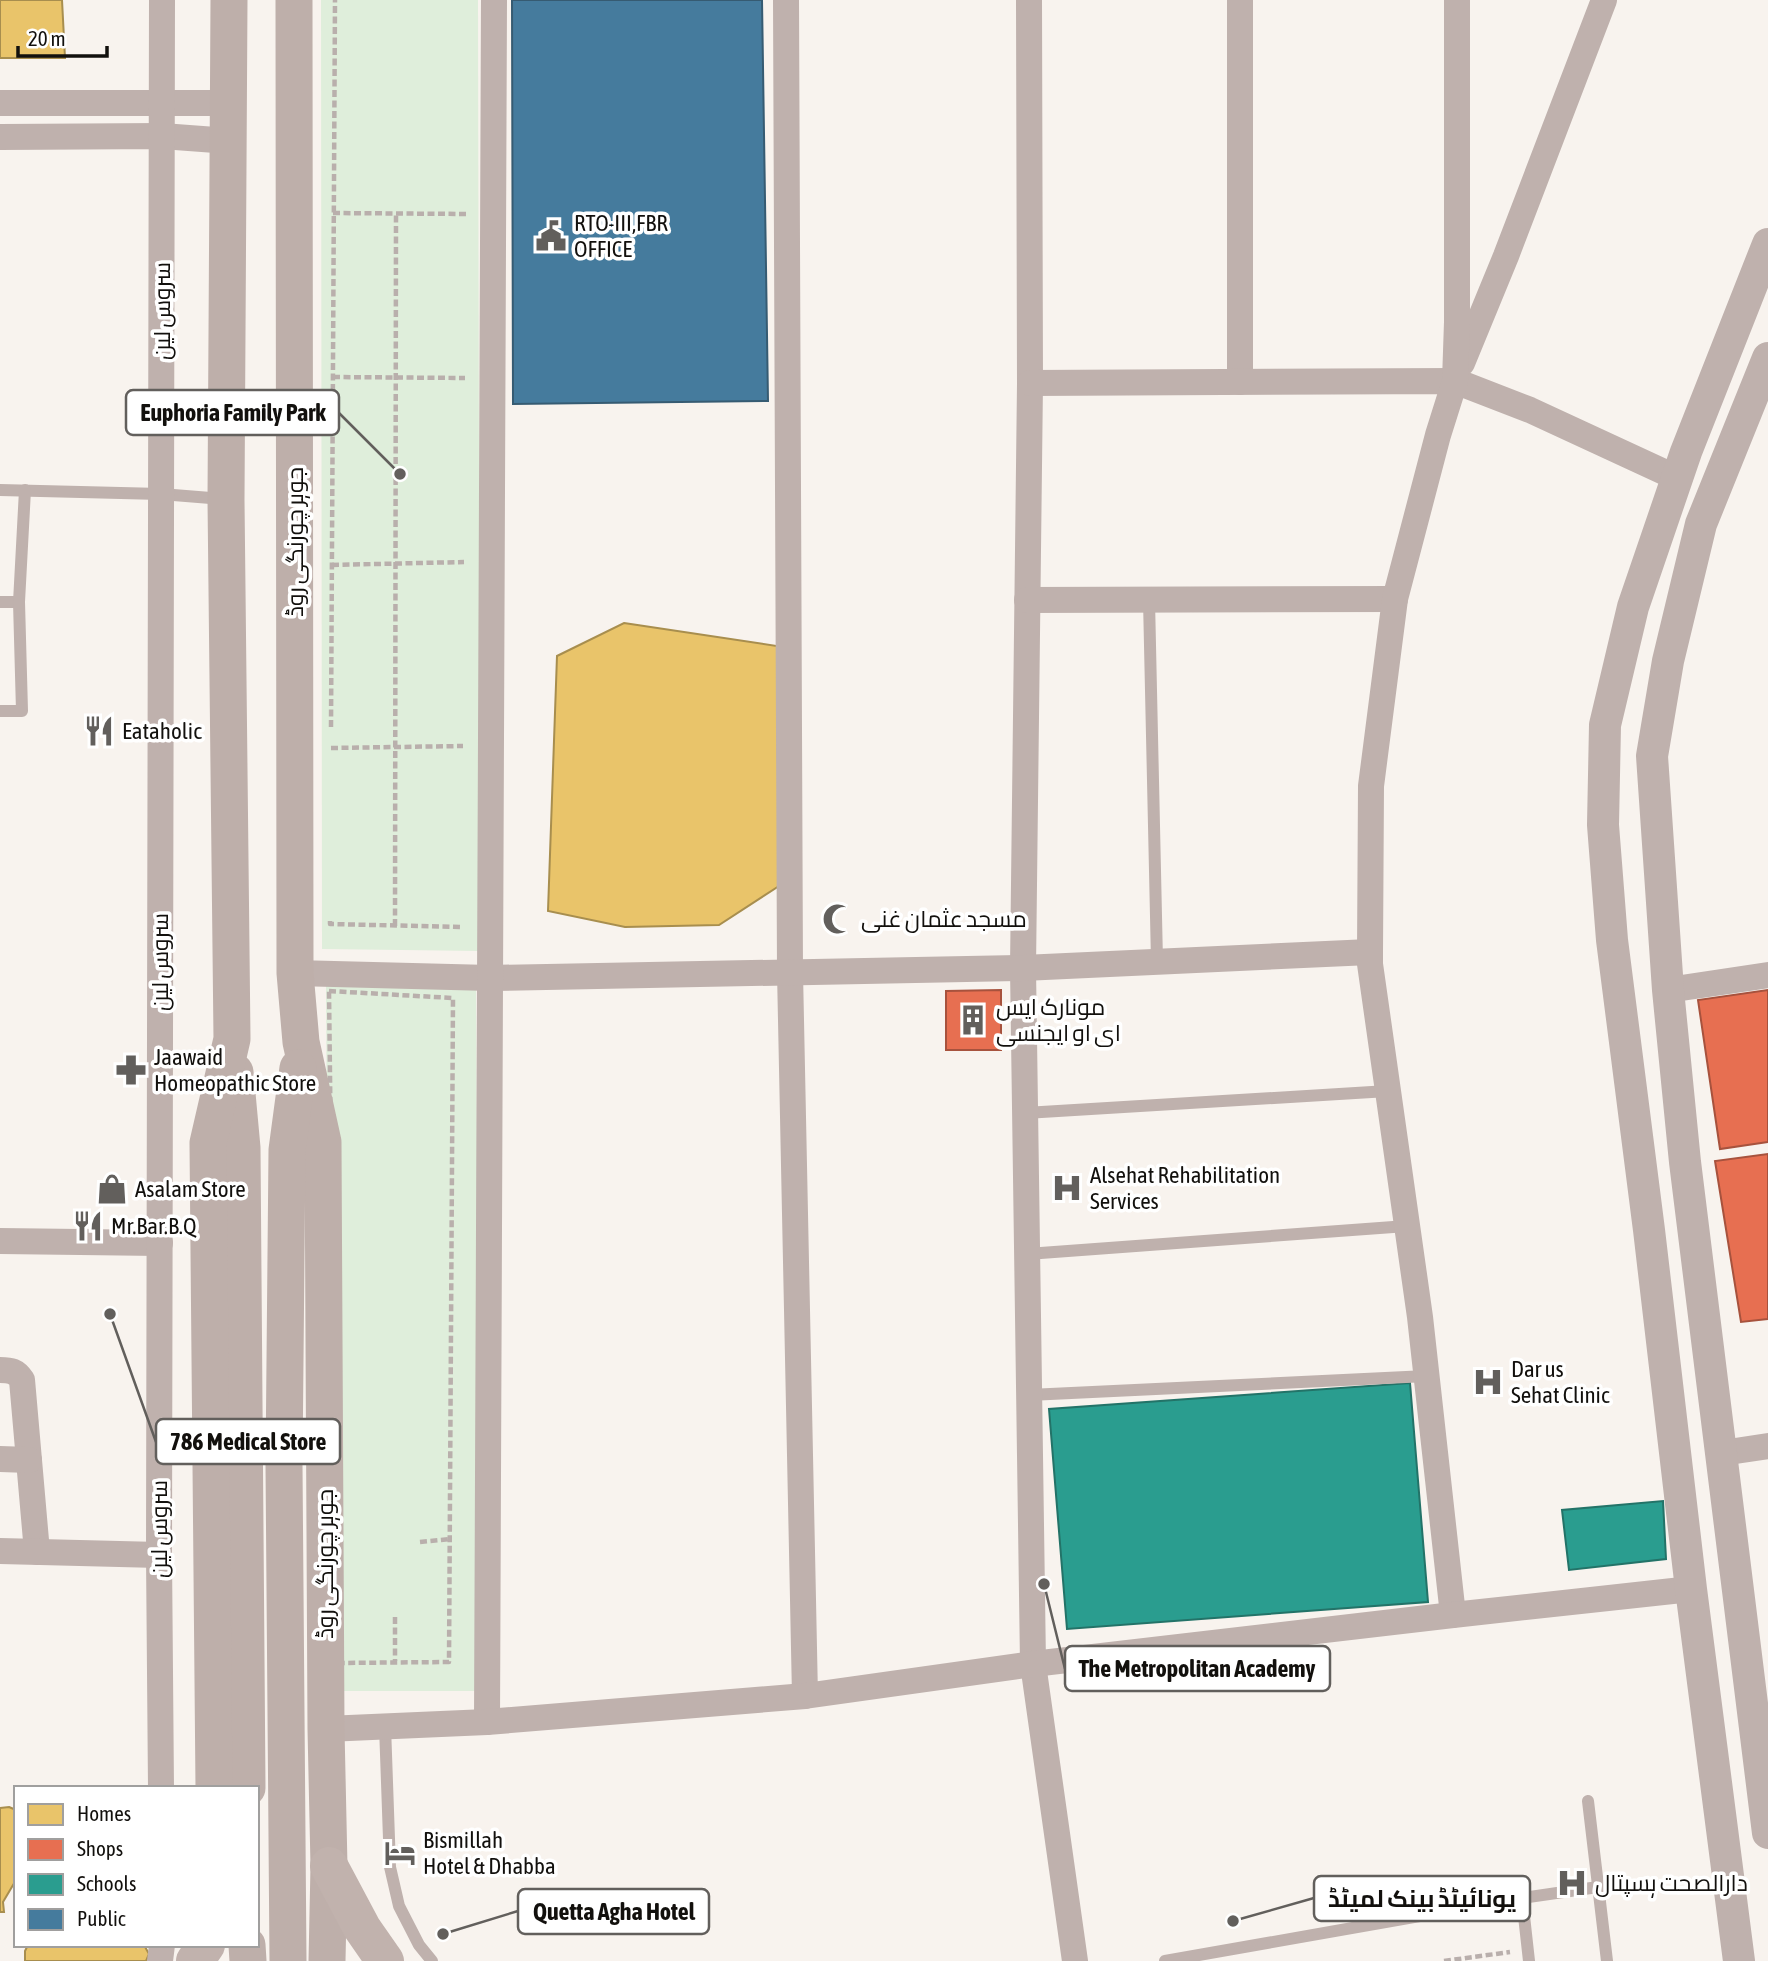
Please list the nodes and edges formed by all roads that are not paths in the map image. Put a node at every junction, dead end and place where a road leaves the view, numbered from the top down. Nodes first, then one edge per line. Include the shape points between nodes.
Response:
1 (162, 0) edge
2 (229, 0) edge
3 (294, 0) edge
4 (495, 0) edge
5 (786, 0) edge
6 (1029, 0) edge
7 (1240, 0) edge
8 (1457, 0) edge
9 (1604, 0) edge
10 (0, 103) edge
11 (162, 103) junction
12 (229, 103) junction
13 (162, 136) junction
14 (0, 137) edge
15 (229, 141) junction
16 (1768, 244) edge
17 (1768, 358) edge
18 (1455, 381) junction
19 (1240, 382) junction
20 (1030, 383) junction
21 (1676, 478) junction
22 (0, 490) edge
23 (25, 490) junction
24 (161, 494) junction
25 (226, 500) junction
26 (1395, 599) junction
27 (1027, 600) junction
28 (1149, 600) junction
29 (0, 602) edge
30 (19, 602) junction
31 (0, 711) edge
32 (1370, 951) junction
33 (1157, 961) junction
34 (1023, 968) junction
35 (790, 972) junction
36 (295, 973) junction
37 (1768, 975) edge
38 (489, 978) junction
39 (1668, 990) junction
40 (232, 1039) junction
41 (301, 1042) junction
42 (1388, 1091) junction
43 (1025, 1113) junction
44 (1407, 1226) junction
45 (0, 1241) edge
46 (160, 1243) junction
47 (1027, 1254) junction
48 (0, 1370) edge
49 (1426, 1376) junction
50 (1029, 1395) junction
51 (1768, 1447) edge
52 (1722, 1453) junction
53 (0, 1459) edge
54 (29, 1460) junction
55 (0, 1551) edge
56 (37, 1552) junction
57 (159, 1555) junction
58 (1691, 1589) junction
59 (1453, 1615) junction
60 (1033, 1664) junction
61 (805, 1696) junction
62 (487, 1722) junction
63 (385, 1726) junction
64 (326, 1729) junction
65 (162, 1786) edge
66 (214, 1786) edge
67 (247, 1786) edge
68 (1588, 1801) dead end
69 (1768, 1833) edge
70 (328, 1866) junction
71 (1598, 1886) junction
72 (1522, 1898) junction
73 (1529, 1955) edge
74 (288, 1961) edge
75 (327, 1961) edge
76 (384, 1961) edge
77 (432, 1961) edge
78 (1075, 1961) edge
79 (1165, 1961) edge
80 (1607, 1961) edge
81 (1739, 1961) edge

1 - 11 street, سروس لین
2 - 12 main road
3 - 36 main road, جوہر چورنگی روڈ
4 - 38 street
5 - 35 street
6 - 20 street
7 - 19 street
8 - 18 street
9 - 18 street
10 - 11 street
11 - 12 street
11 - 13 street, سروس لین
12 - 15 main road
13 - 14 street
13 - 15 street
13 - 24 street, سروس لین
15 - 25 main road
16 - 21 street
17 - 39 street via 1701,524 1668,661 1652,756
18 - 19 street
18 - 21 street via 1530,410
18 - 26 street
19 - 20 street
20 - 27 street
21 - 58 street via 1633,607 1605,725 1603,825 1612,940
22 - 23 lane
23 - 24 lane
23 - 30 lane
24 - 25 lane
24 - 46 street, سروس لین
25 - 40 main road
26 - 28 street
26 - 32 street via 1371,786
27 - 28 street
27 - 34 street
28 - 33 lane
29 - 30 lane
30 - 31 lane via 22,711
32 - 33 street
32 - 42 street
33 - 34 street
34 - 35 street
34 - 43 street
35 - 38 street
35 - 61 street
36 - 38 street
36 - 41 main road, جوہر چورنگی روڈ
37 - 39 street
38 - 62 street
39 - 52 street
40 - 66 main road via 208,1143
40 - 67 main road via 242,1147
41 - 64 main road, جوہر چورنگی روڈ via 323,1142
41 - 74 main road, جوہر چورنگی روڈ via 287,1150
42 - 43 lane
42 - 44 street
43 - 47 street
44 - 47 lane
44 - 49 street
45 - 46 street
46 - 57 street, سروس لین
47 - 50 street
48 - 54 street via 12,1370 22,1380
49 - 50 lane
49 - 59 street
50 - 60 street
51 - 52 street
52 - 69 street
53 - 54 street
54 - 56 street
55 - 56 street
56 - 57 street
57 - 65 street, سروس لین
58 - 59 street
58 - 81 street
59 - 60 street
60 - 61 street
60 - 78 street
61 - 62 street
62 - 63 street
63 - 64 street
63 - 77 lane via 390,1867 399,1906
64 - 70 main road, جوہر چورنگی روڈ
68 - 71 lane
70 - 75 main road, جوہر چورنگی روڈ
70 - 76 main road
71 - 72 lane
71 - 80 lane
72 - 73 lane
72 - 79 lane

